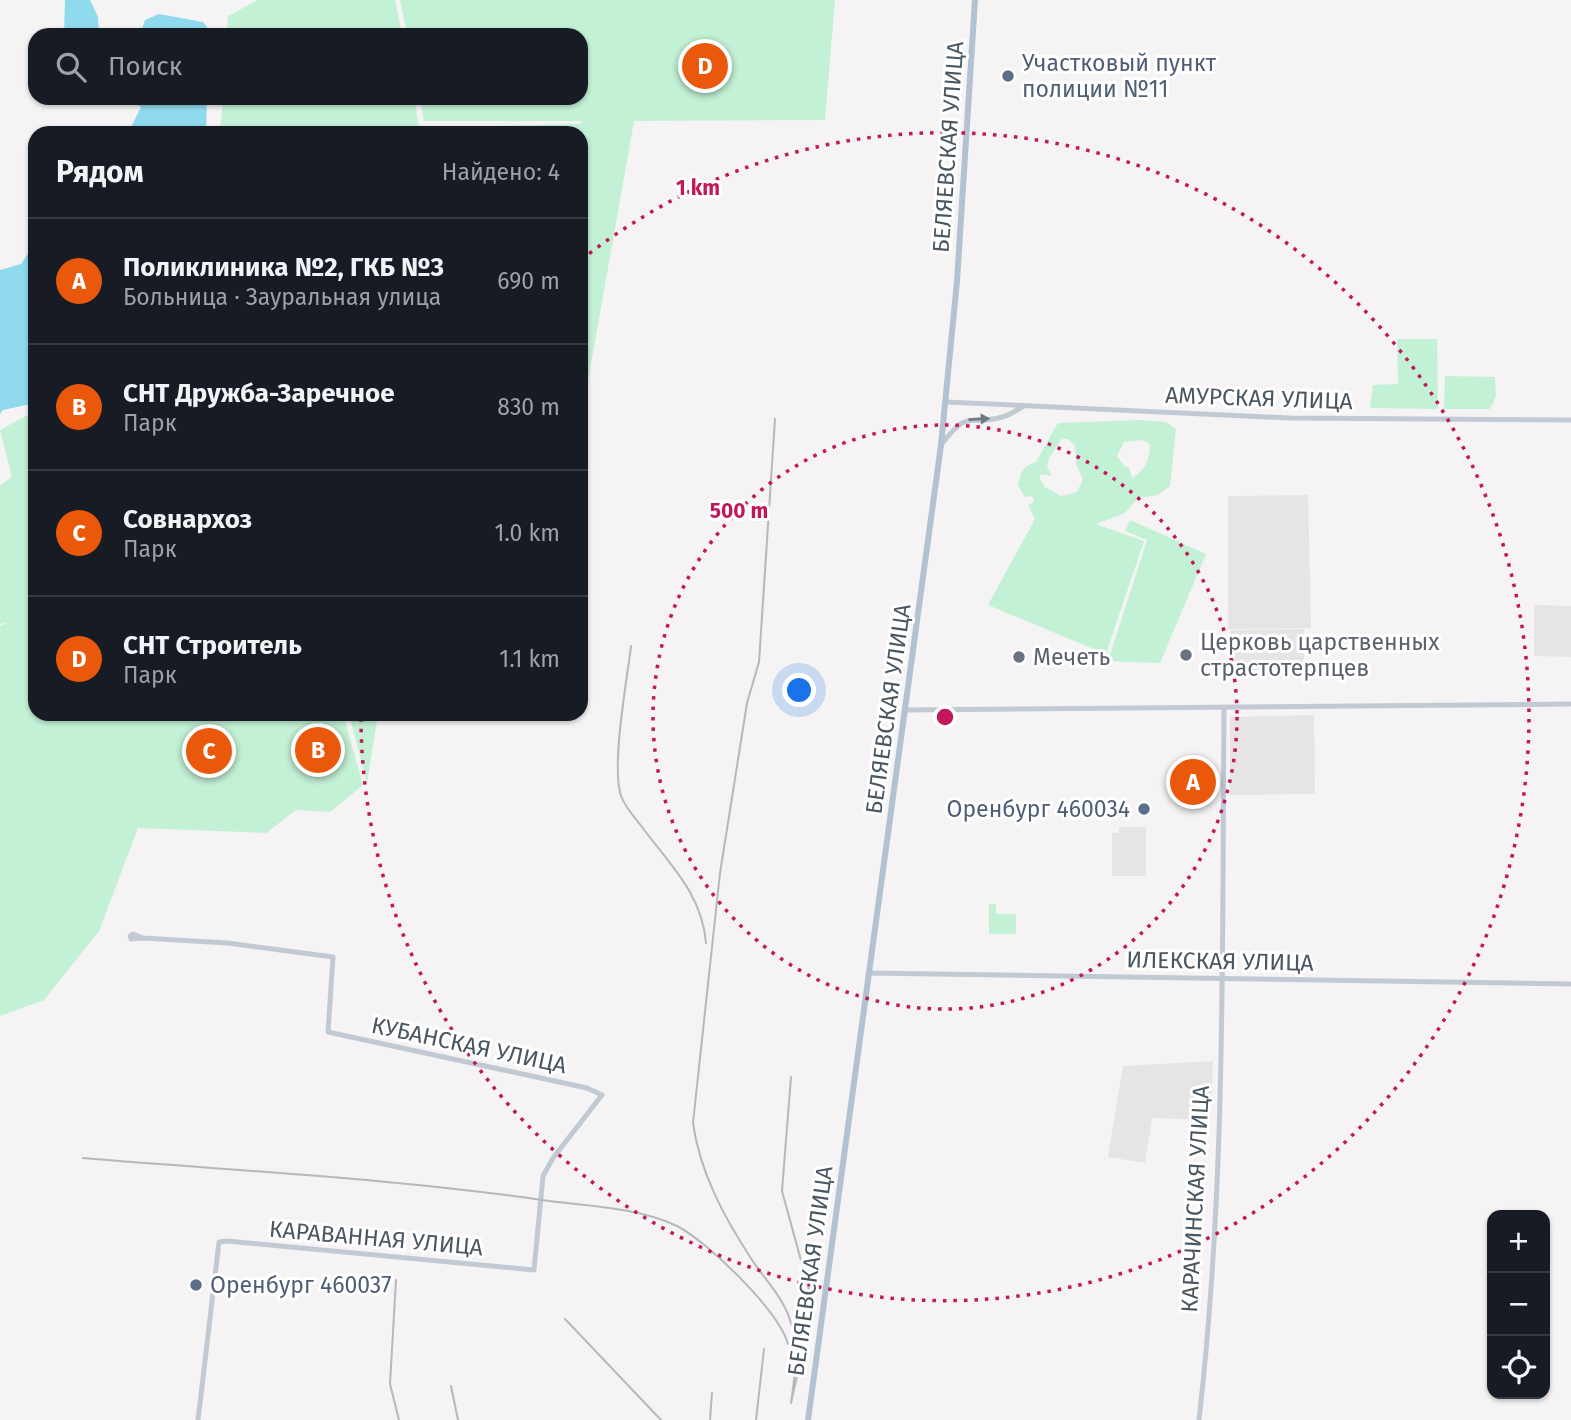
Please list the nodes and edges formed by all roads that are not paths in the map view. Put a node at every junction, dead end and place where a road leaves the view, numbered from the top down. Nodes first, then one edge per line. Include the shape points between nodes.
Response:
1 (975, 0) edge
2 (946, 402) junction
3 (1026, 406) junction
4 (1571, 420) edge
5 (941, 445) junction
6 (1571, 704) edge
7 (1224, 708) junction
8 (906, 710) junction
9 (143, 938) dead end
10 (868, 973) junction
11 (1222, 979) junction
12 (1571, 984) edge
13 (534, 1270) joint
14 (198, 1420) edge
15 (808, 1420) edge
16 (1199, 1420) edge

1 - 2 main road, БЕЛЯЕВСКАЯ УЛИЦА
2 - 3 street, АМУРСКАЯ УЛИЦА
2 - 5 main road, БЕЛЯЕВСКАЯ УЛИЦА
3 - 4 street, АМУРСКАЯ УЛИЦА via 1277,418
5 -> 3 street via 963,421 1004,417
5 - 8 main road, БЕЛЯЕВСКАЯ УЛИЦА
6 - 7 street
7 - 8 street
7 - 11 street, КАРАЧИНСКАЯ УЛИЦА
8 - 10 main road, БЕЛЯЕВСКАЯ УЛИЦА
9 - 13 street, КУБАНСКАЯ УЛИЦА via 332,957 328,1032 602,1095 543,1176
10 - 11 street, ИЛЕКСКАЯ УЛИЦА
10 - 15 main road, БЕЛЯЕВСКАЯ УЛИЦА
11 - 12 street, ИЛЕКСКАЯ УЛИЦА
11 - 16 street, КАРАЧИНСКАЯ УЛИЦА via 1213,1219
13 - 14 street, КАРАВАННАЯ УЛИЦА via 223,1240 217,1247

